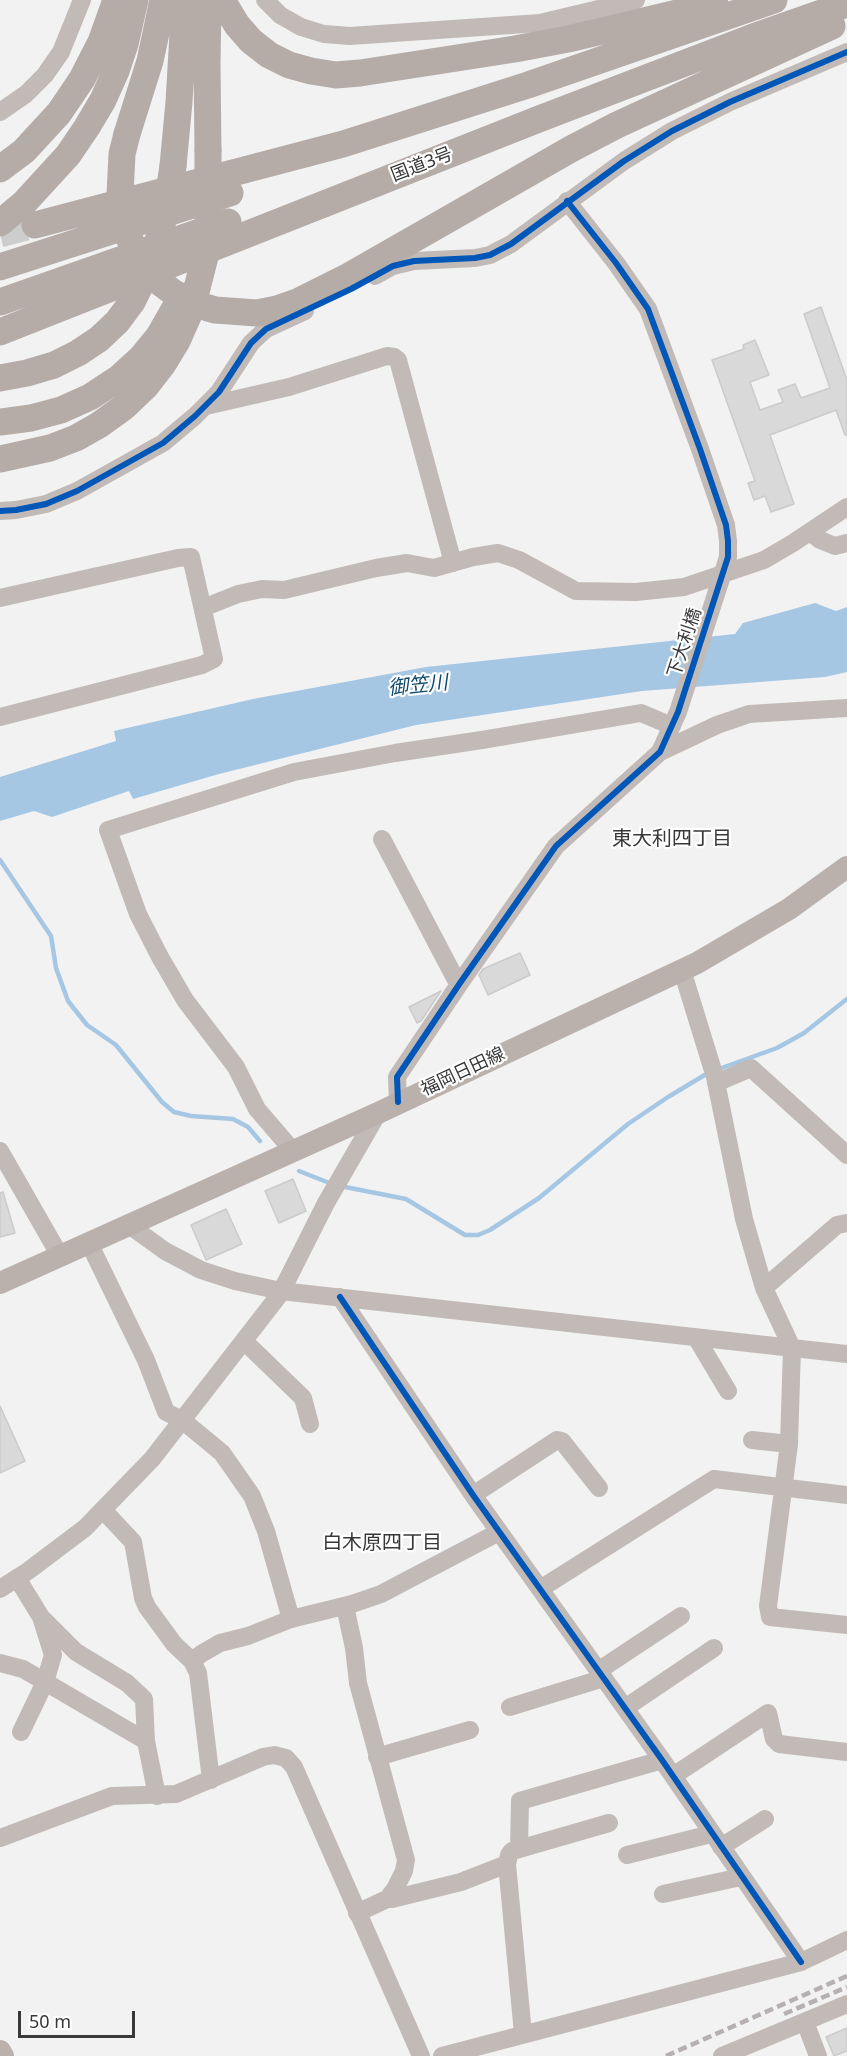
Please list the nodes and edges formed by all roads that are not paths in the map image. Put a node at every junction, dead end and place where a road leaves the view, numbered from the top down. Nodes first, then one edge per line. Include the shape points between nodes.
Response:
1 (82, 0) edge
2 (116, 0) edge
3 (135, 0) edge
4 (164, 0) edge
5 (185, 0) edge
6 (208, 0) edge
7 (222, 0) edge
8 (265, 0) edge
9 (636, 0) edge
10 (730, 0) edge
11 (774, 0) edge
12 (847, 4) edge
13 (847, 19) edge
14 (847, 52) edge
15 (528, 85) junction
16 (0, 112) edge
17 (539, 119) junction
18 (0, 169) edge
19 (567, 201) junction
20 (0, 223) edge
21 (35, 225) tunnel mouth
22 (0, 267) edge
23 (191, 287) junction
24 (0, 302) edge
25 (0, 332) edge
26 (0, 378) edge
27 (206, 406) junction
28 (0, 422) edge
29 (0, 459) edge
30 (847, 507) edge
31 (0, 511) edge
32 (810, 531) junction
33 (847, 543) edge
34 (453, 563) junction
35 (721, 579) junction
36 (0, 598) edge
37 (203, 608) junction
38 (847, 708) edge
39 (0, 717) edge
40 (675, 719) junction
41 (660, 752) junction
42 (382, 839) dead end
43 (847, 867) edge
44 (682, 970) junction
45 (460, 983) junction
46 (714, 1075) junction
47 (388, 1107) junction
48 (0, 1151) edge
49 (293, 1151) junction
50 (847, 1155) edge
51 (847, 1223) edge
52 (129, 1225) junction
53 (90, 1243) junction
54 (60, 1256) junction
55 (0, 1283) edge
56 (764, 1288) junction
57 (281, 1291) junction
58 (340, 1297) junction
59 (697, 1339) junction
60 (244, 1341) junction
61 (792, 1348) junction
62 (847, 1354) edge
63 (728, 1391) dead end
64 (182, 1420) junction
65 (310, 1424) dead end
66 (752, 1440) dead end
67 (789, 1443) junction
68 (599, 1488) dead end
69 (784, 1488) junction
70 (473, 1495) junction
71 (847, 1495) edge
72 (104, 1511) junction
73 (499, 1532) junction
74 (17, 1578) junction
75 (0, 1589) edge
76 (540, 1589) junction
77 (345, 1606) junction
78 (681, 1616) dead end
79 (41, 1617) junction
80 (291, 1618) junction
81 (847, 1626) edge
82 (714, 1648) dead end
83 (192, 1661) junction
84 (0, 1663) edge
85 (601, 1675) junction
86 (45, 1682) junction
87 (510, 1707) dead end
88 (625, 1708) junction
89 (470, 1730) dead end
90 (21, 1732) dead end
91 (147, 1741) junction
92 (847, 1752) edge
93 (377, 1757) junction
94 (662, 1760) junction
95 (673, 1776) junction
96 (211, 1780) junction
97 (157, 1796) junction
98 (765, 1819) dead end
99 (609, 1823) dead end
100 (0, 1838) edge
101 (716, 1841) junction
102 (519, 1849) junction
103 (627, 1855) dead end
104 (507, 1864) junction
105 (741, 1876) junction
106 (663, 1894) dead end
107 (387, 1899) junction
108 (357, 1913) junction
109 (847, 1940) edge
110 (801, 1962) junction
111 (847, 2004) edge
112 (805, 2022) junction
113 (522, 2034) junction
114 (0, 2051) edge
115 (728, 2055) edge
116 (3, 2056) edge
117 (421, 2056) edge
118 (442, 2056) edge
119 (818, 2056) edge

1 - 16 street via 61,52 45,75
2 - 18 highway via 101,42 59,113 24,151
3 - 20 highway via 116,71 87,127 68,155
4 - 13 highway, bridge via 122,154 120,194 126,232 145,266 174,293 215,310 257,313 297,302 617,125
5 - 26 highway, bridge via 168,204 154,257 132,302 117,322 78,353 54,365
6 - 23 highway, bridge via 208,189
7 - 10 highway via 251,42 269,55 300,68 336,75 515,49
8 - 9 street via 301,27 350,36 540,23
11 - 15 highway
12 - 17 highway, 国道3号
14 - 19 street via 672,131
15 - 21 highway via 343,144
15 - 22 highway via 267,181
17 - 24 highway
17 - 25 highway, 国道3号
19 - 27 street via 490,255 393,266 266,329 251,343
19 - 35 street, 下大利橋 via 648,309 726,525 728,556
23 - 28 highway via 159,336 119,378 61,410
23 - 29 highway via 185,323 164,364 124,407 76,438
27 - 31 street via 163,442 107,476 46,504
27 - 34 street via 394,357 398,360
30 - 32 street
32 - 33 street via 836,546
32 - 35 street via 764,560
34 - 35 street via 498,553 576,591 636,592
34 - 37 street via 434,568 407,563 376,568 284,590 238,594
35 - 40 street, 下大利橋
36 - 37 street via 190,557
37 - 39 street via 214,659
38 - 41 street via 749,714
40 - 41 street, 下大利橋
40 - 49 street via 641,713 294,772 108,830 138,914 160,957 185,1000 236,1067 257,1109
41 - 45 street via 556,846
42 - 45 street
43 - 44 main road, 福岡日田線 via 789,909
44 - 46 street
44 - 47 main road, 福岡日田線
45 - 47 street via 398,1077
46 - 50 street via 751,1068
46 - 56 street via 744,1219
47 - 49 main road, 福岡日田線
47 - 57 street via 336,1186
48 - 54 street
49 - 52 main road, 福岡日田線
51 - 56 street via 837,1225
52 - 53 main road, 福岡日田線
52 - 57 street via 201,1270
53 - 54 main road, 福岡日田線
53 - 64 street via 146,1360 166,1412
54 - 55 main road, 福岡日田線
56 - 61 street
57 - 58 street
57 - 60 street
58 - 59 street
58 - 70 street
59 - 61 street
59 - 63 street
60 - 64 street
60 - 65 street via 303,1398
61 - 62 street
61 - 67 street
64 - 72 street
64 - 80 street via 222,1453 252,1496
66 - 67 street
67 - 69 street
68 - 70 street via 562,1441 557,1440
69 - 71 street
69 - 76 street via 714,1479
69 - 81 street via 768,1606 770,1617
70 - 73 street
72 - 74 street
72 - 83 street via 133,1542 147,1608
73 - 76 street
73 - 77 street via 381,1594
74 - 75 street
74 - 79 street
76 - 85 street
77 - 80 street
77 - 93 street via 358,1683
78 - 85 street
79 - 86 street via 53,1655
79 - 91 street via 76,1652 127,1683 144,1699
80 - 83 street via 220,1643
82 - 88 street
83 - 96 street via 198,1673
84 - 86 street via 23,1669
85 - 87 street
85 - 88 street
86 - 90 street
86 - 91 street
88 - 94 street
89 - 93 street
91 - 97 street
92 - 95 street via 779,1744 774,1739 768,1713
93 - 107 street via 406,1860 404,1871
94 - 95 street
94 - 102 street via 520,1801
95 - 101 street
96 - 97 street via 176,1794
96 - 108 street via 263,1757 286,1758 294,1767
97 - 100 street via 112,1796
98 - 101 street
99 - 102 street
101 - 103 street
101 - 105 street
102 - 104 street via 512,1851
104 - 107 street via 460,1882
104 - 113 street
105 - 106 street
105 - 110 street
107 - 108 street
108 - 117 street
109 - 110 street
110 - 113 street
111 - 112 street
112 - 115 street
112 - 119 street
113 - 118 street
114 - 116 main road

